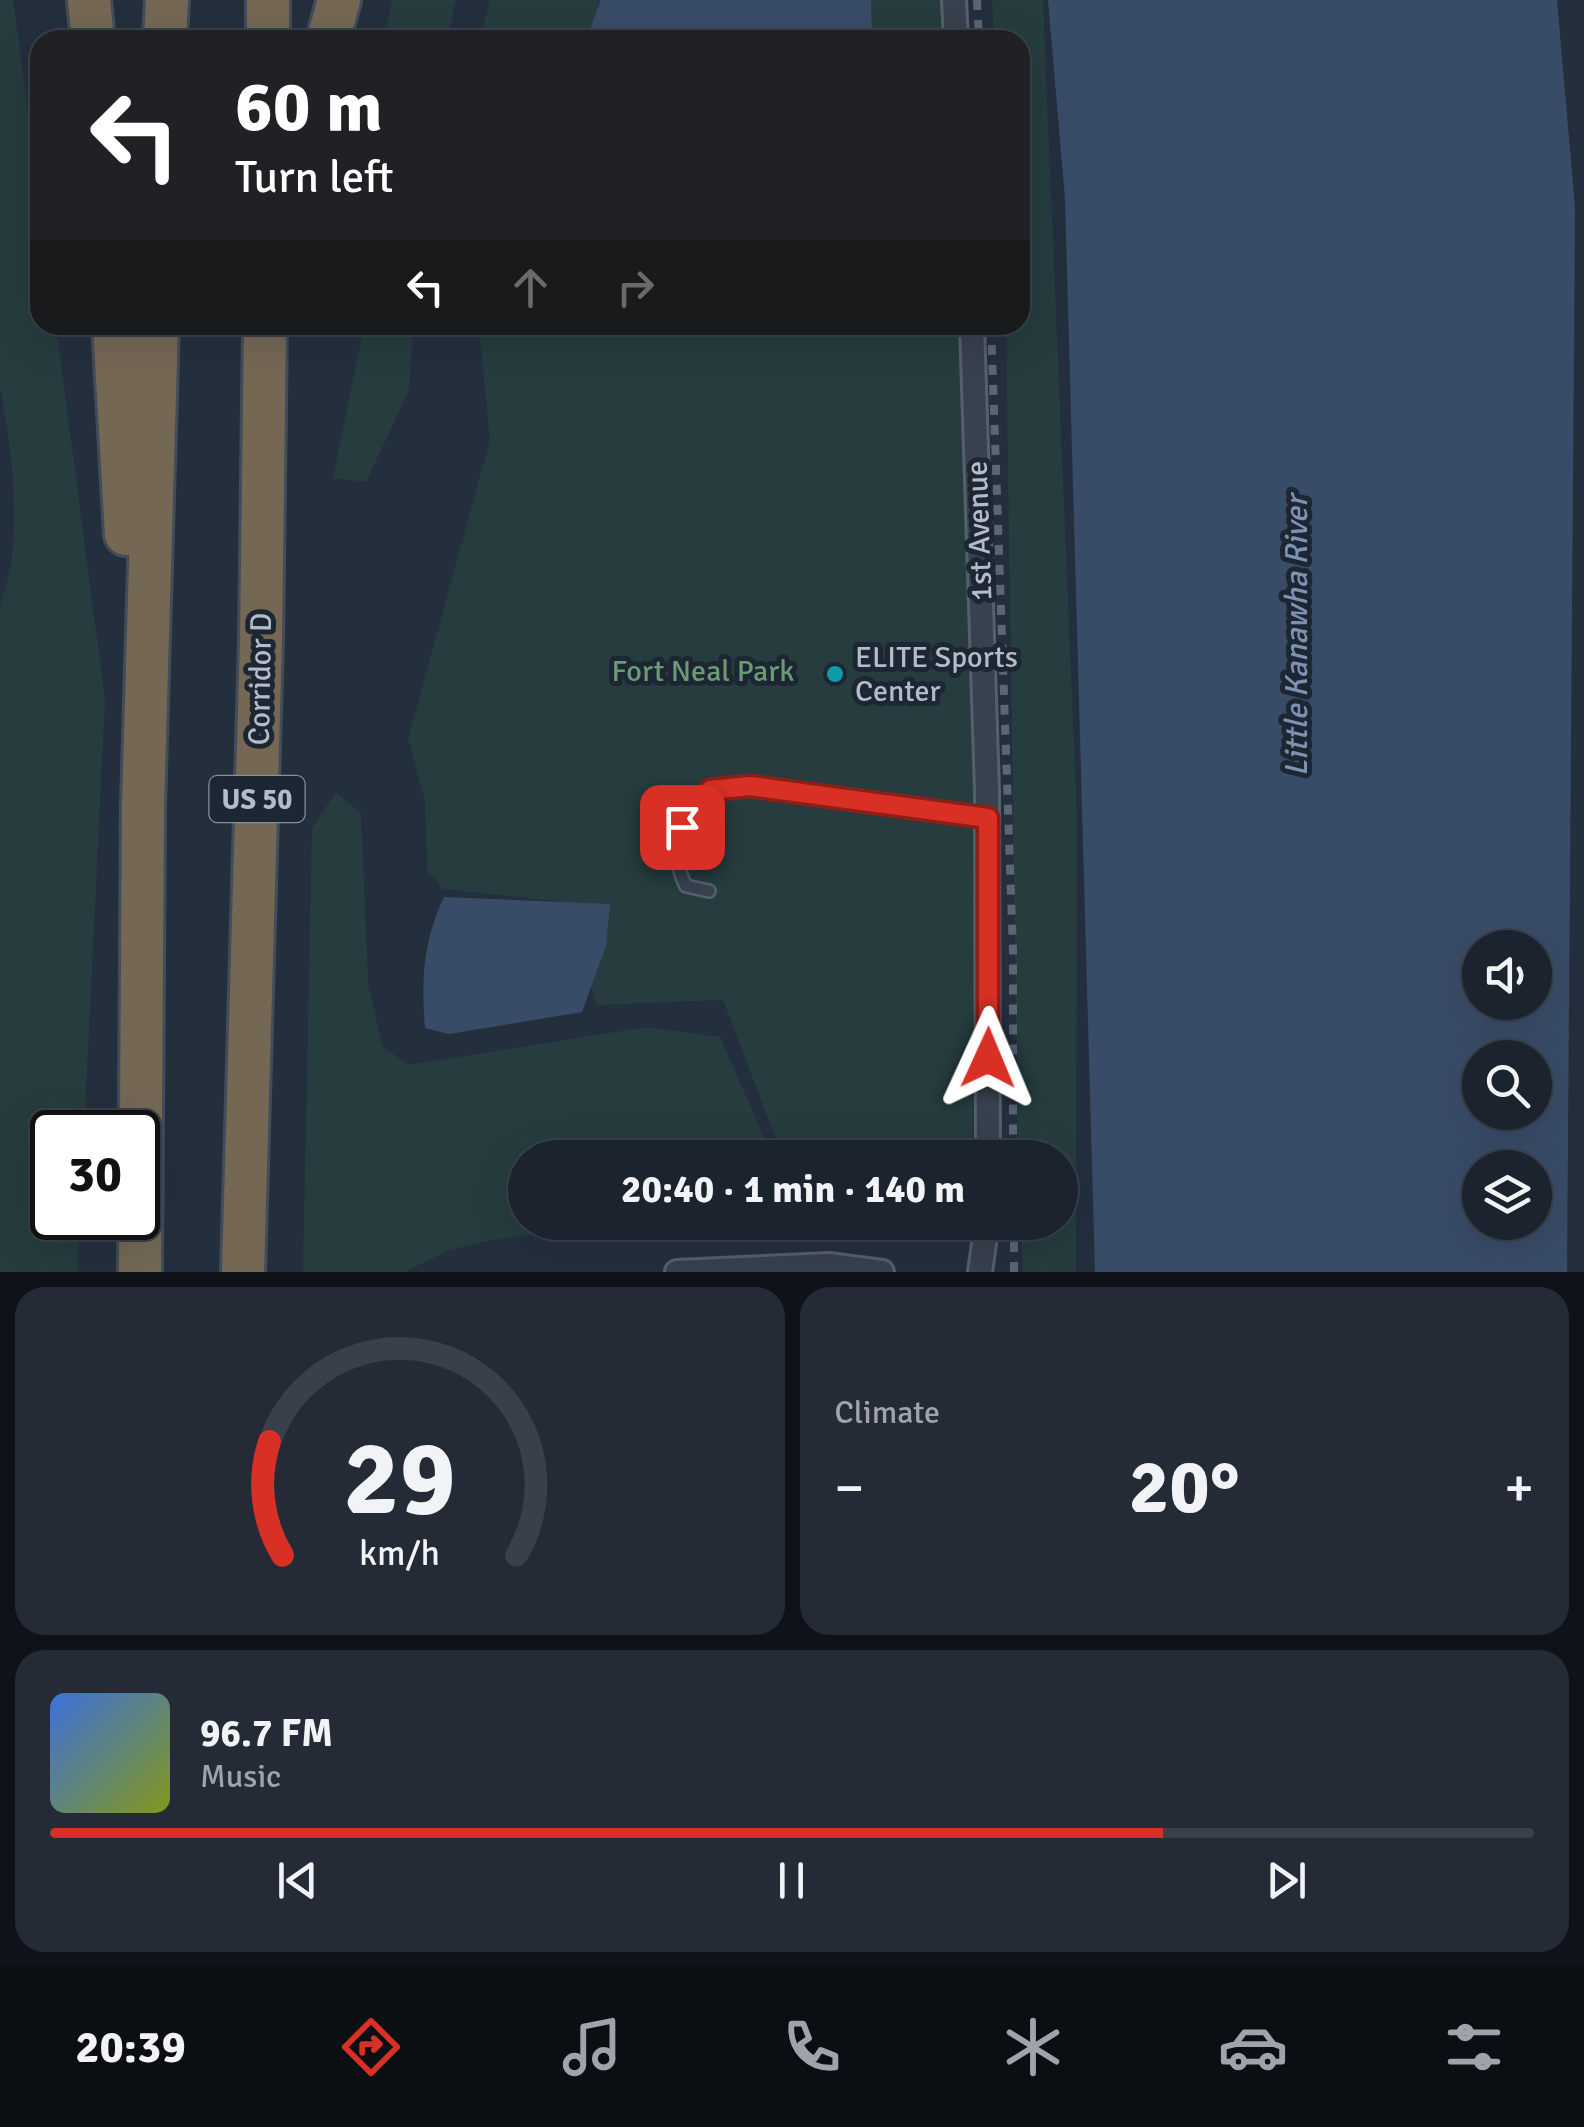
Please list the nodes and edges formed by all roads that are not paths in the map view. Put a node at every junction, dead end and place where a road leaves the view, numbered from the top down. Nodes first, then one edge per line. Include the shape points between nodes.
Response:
1 (89, 0) edge
2 (166, 0) edge
3 (268, 0) edge
4 (339, 0) edge
5 (954, 0) edge
6 (92, 30) edge
7 (166, 30) edge
8 (268, 30) edge
9 (331, 30) edge
10 (956, 30) edge
11 (115, 335) edge
12 (157, 335) edge
13 (264, 335) edge
14 (285, 335) edge
15 (972, 335) edge
16 (261, 641) junction
17 (143, 806) junction
18 (988, 818) junction
19 (708, 891) dead end
20 (988, 1140) edge
21 (985, 1240) edge
22 (140, 1272) edge
23 (243, 1272) edge
24 (678, 1272) edge
25 (882, 1272) edge
26 (980, 1272) edge

1 - 6 highway
2 - 7 highway
3 - 8 highway
4 - 9 highway
5 - 10 street
11 - 17 highway
12 - 17 highway
13 - 16 highway, Corridor D / US 50
14 - 16 highway
15 - 18 street, 1st Avenue
16 - 23 highway, Corridor D / US 50
17 - 22 highway
18 - 19 lane via 750,786 710,790 682,827 678,871 686,886
18 - 20 street, 1st Avenue
21 - 26 street
24 - 25 street via 829,1265

